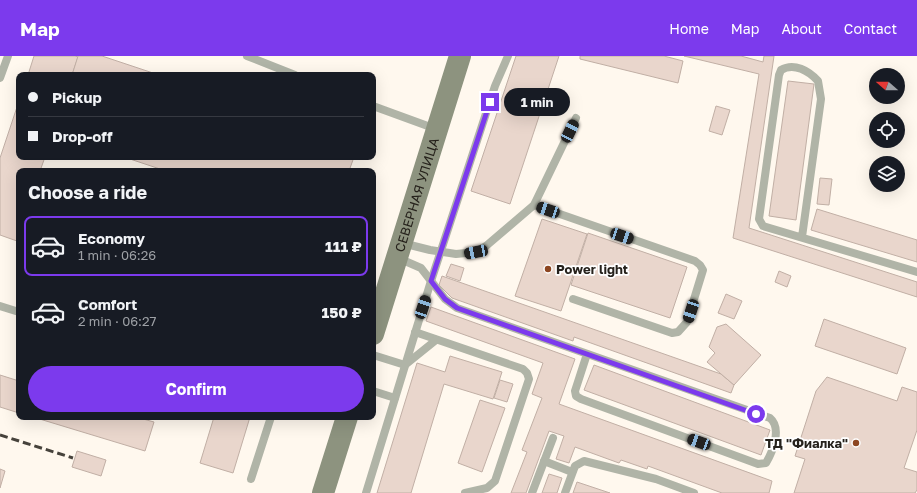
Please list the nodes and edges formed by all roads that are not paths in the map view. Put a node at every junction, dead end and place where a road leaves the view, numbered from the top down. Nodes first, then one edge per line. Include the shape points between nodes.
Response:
1 (8, 56) edge
2 (247, 56) edge
3 (460, 56) edge
4 (508, 56) edge
5 (287, 72) edge
6 (0, 78) edge
7 (376, 107) edge
8 (576, 118) dead end
9 (437, 129) junction
10 (534, 205) junction
11 (802, 237) junction
12 (399, 250) junction
13 (441, 252) junction
14 (917, 272) edge
15 (431, 281) junction
16 (573, 299) dead end
17 (0, 306) edge
18 (16, 311) edge
19 (376, 324) edge
20 (415, 332) junction
21 (436, 340) junction
22 (587, 354) junction
23 (376, 356) edge
24 (405, 365) junction
25 (376, 392) edge
26 (395, 398) junction
27 (270, 420) edge
28 (345, 420) edge
29 (553, 438) dead end
30 (544, 461) junction
31 (572, 472) junction
32 (251, 479) dead end
33 (670, 484) junction
34 (323, 493) edge
35 (366, 493) edge
36 (465, 493) edge
37 (532, 493) edge
38 (565, 493) edge
39 (666, 493) edge
40 (694, 493) edge

1 - 6 lane
2 - 5 lane
3 - 9 main road, СЕВЕРНАЯ УЛИЦА
4 - 13 lane via 495,86
7 - 9 lane
8 - 10 lane
9 - 12 main road, СЕВЕРНАЯ УЛИЦА
10 - 13 lane via 486,246 466,254
10 - 16 lane via 695,261 703,270 687,322 678,332 672,333
11 - 11 lane via 763,226 759,219 779,75 785,68 791,67 805,71 818,81 821,99
11 - 14 lane
12 - 13 lane
12 - 15 lane via 421,268
12 - 19 main road, СЕВЕРНАЯ УЛИЦА
13 - 15 lane
15 - 20 lane
15 - 22 lane via 445,299 457,308
17 - 18 lane
20 - 21 lane
20 - 24 lane
21 - 24 lane
21 - 36 lane via 523,369 529,379 494,481 487,488
22 - 22 lane via 770,418 777,432 769,458 766,463 758,464 581,399 576,396 575,391
23 - 24 lane
24 - 26 lane
25 - 26 lane
26 - 35 lane
27 - 32 lane
28 - 34 main road
29 - 30 lane
30 - 31 lane
30 - 37 lane
31 - 33 lane via 575,466 584,461
31 - 38 lane
33 - 39 lane
33 - 40 lane

